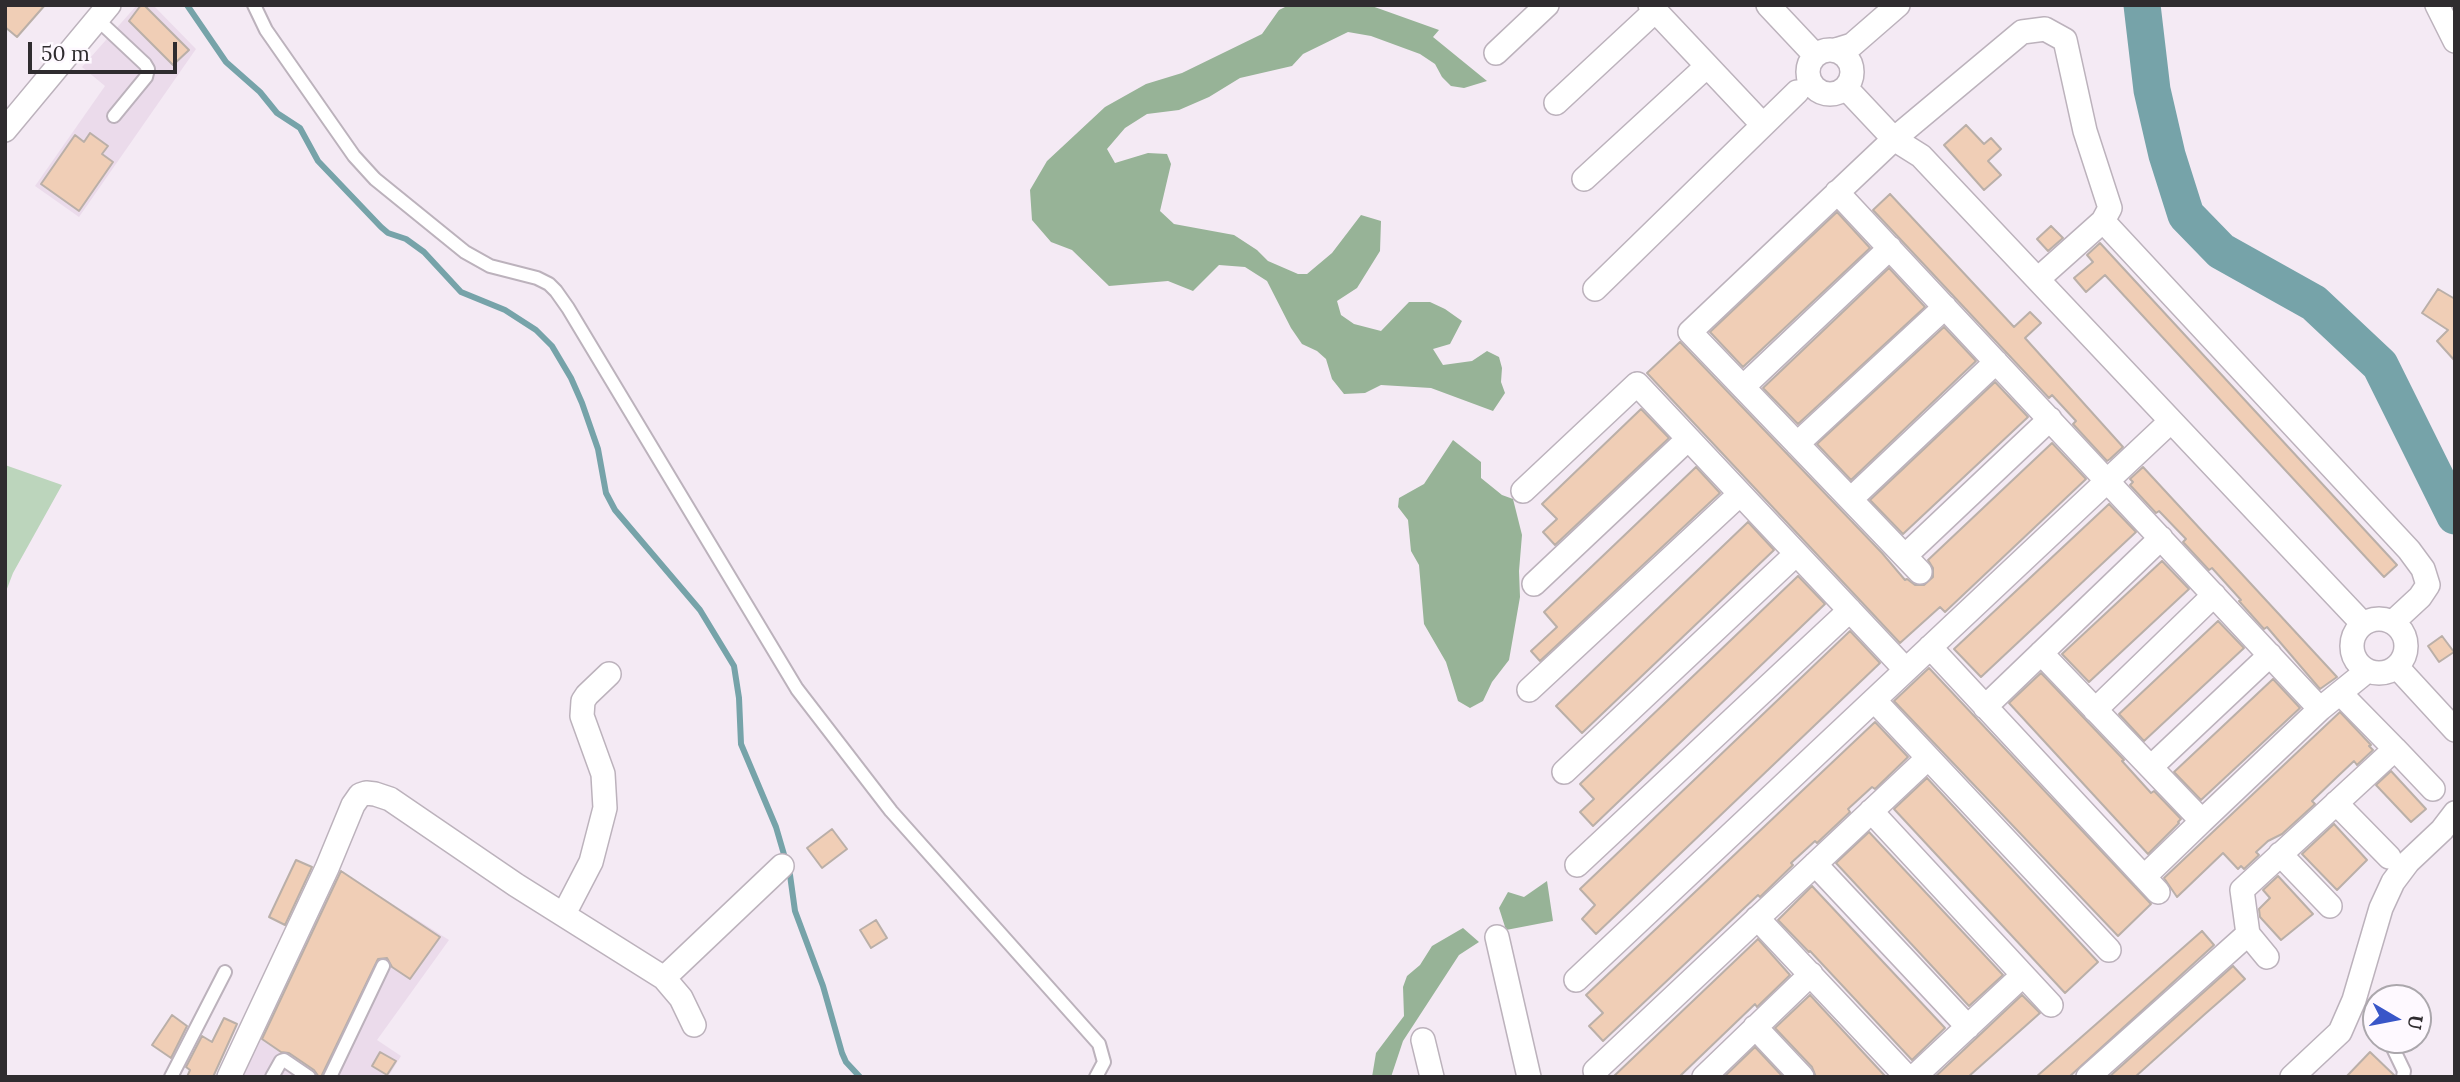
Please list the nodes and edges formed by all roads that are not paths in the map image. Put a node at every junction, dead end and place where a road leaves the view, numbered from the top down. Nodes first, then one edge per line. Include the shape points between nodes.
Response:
1 (254, 5) edge
2 (1547, 5) edge
3 (1768, 5) edge
4 (2437, 5) edge
5 (1891, 7) edge
6 (1653, 8) edge
7 (103, 12) edge
8 (2455, 41) edge
9 (1825, 52) junction
10 (1496, 53) dead end
11 (1707, 66) junction
12 (1846, 88) junction
13 (1797, 92) dead end
14 (1556, 103) dead end
15 (114, 116) dead end
16 (1763, 125) junction
17 (5, 130) edge
18 (1894, 138) junction
19 (1584, 178) dead end
20 (1837, 192) junction
21 (2102, 221) junction
22 (1890, 248) junction
23 (2038, 279) junction
24 (1595, 289) dead end
25 (1945, 307) junction
26 (1996, 362) junction
27 (1743, 387) junction
28 (2050, 419) junction
29 (2171, 421) junction
30 (1688, 439) junction
31 (1797, 444) junction
32 (2107, 481) junction
33 (1523, 491) dead end
34 (1740, 494) junction
35 (1851, 499) junction
36 (2161, 538) junction
37 (1797, 554) junction
38 (1534, 584) dead end
39 (2214, 596) junction
40 (1850, 610) junction
41 (2393, 621) junction
42 (2363, 624) junction
43 (1930, 647) junction
44 (2041, 653) junction
45 (2270, 655) junction
46 (2397, 667) junction
47 (1906, 670) junction
48 (2367, 671) junction
49 (609, 674) dead end
50 (1529, 690) dead end
51 (2340, 693) junction
52 (1874, 700) junction
53 (1985, 707) junction
54 (2320, 709) junction
55 (2095, 710) junction
56 (2455, 730) edge
57 (2395, 749) junction
58 (1928, 758) junction
59 (2151, 768) junction
60 (1564, 772) dead end
61 (2433, 789) dead end
62 (2336, 803) junction
63 (1871, 811) junction
64 (2455, 813) edge
65 (2202, 821) junction
66 (2280, 854) junction
67 (2389, 858) dead end
68 (1815, 864) junction
69 (1577, 865) dead end
70 (782, 866) dead end
71 (2330, 906) dead end
72 (564, 914) junction
73 (1757, 918) junction
74 (2248, 934) junction
75 (1497, 937) dead end
76 (2109, 950) dead end
77 (2266, 957) dead end
78 (383, 966) dead end
79 (225, 972) dead end
80 (1811, 974) junction
81 (2023, 975) junction
82 (664, 978) junction
83 (1576, 980) dead end
84 (2051, 1005) dead end
85 (694, 1025) dead end
86 (1755, 1027) junction
87 (1968, 1027) junction
88 (1423, 1040) dead end
89 (2395, 1054) edge
90 (1595, 1071) dead end
91 (171, 1077) edge
92 (229, 1077) edge
93 (272, 1077) edge
94 (309, 1077) edge
95 (330, 1077) edge
96 (1096, 1077) edge
97 (1432, 1077) edge
98 (1529, 1077) edge
99 (1704, 1077) edge
100 (1802, 1077) edge
101 (1907, 1077) edge
102 (1914, 1077) edge
103 (2088, 1077) edge
104 (2292, 1077) edge
105 (2403, 1077) edge

1 - 96 lane via 265,30 375,179 465,253 537,278 556,291 797,690 891,811 1099,1044 1104,1062
2 - 10 street
3 - 9 street
4 - 8 street
5 - 9 street via 1852,45
6 - 11 street
6 - 14 street
7 - 15 lane via 112,35 148,69
7 - 17 street
9 - 12 street via 1846,56 1852,66
9 - 12 street via 1807,71 1808,80 1830,95
11 - 16 street
11 - 19 street
12 - 18 street
13 - 16 street
16 - 24 street
18 - 20 street
18 - 21 street via 2022,32 2045,29 2065,40 2085,131 2110,208
18 - 23 street via 1921,156
20 - 22 street
20 - 27 street via 1690,331
21 - 23 street
21 - 41 street via 2423,569 2428,585
22 - 25 street
22 - 27 street
23 - 29 street
25 - 26 street
25 - 31 street
26 - 28 street
26 - 35 street
27 - 31 street
28 - 32 street
28 - 35 street via 1912,564
29 - 32 street
29 - 42 street
30 - 33 street via 1637,384
30 - 34 street
30 - 38 street
31 - 35 street
32 - 36 street
32 - 43 street
34 - 37 street
34 - 50 street
36 - 39 street
36 - 44 street
37 - 40 street
37 - 60 street
39 - 45 street
39 - 55 street
40 - 47 street
40 - 69 street
41 - 42 street via 2372,619
41 - 46 street via 2407,643
42 - 48 street via 2352,649
43 - 47 street
43 - 53 street
44 - 53 street
44 - 55 street
45 - 54 street
45 - 59 street
46 - 48 street via 2382,673
46 - 56 street
47 - 52 street
48 - 51 street
49 - 72 street via 583,701 582,716 603,774 604,808 591,862
51 - 54 street
51 - 57 street
52 - 58 street
52 - 83 street
53 - 65 street via 2151,884
54 - 65 street
55 - 59 street
57 - 61 street
57 - 62 street
58 - 63 street
58 - 76 street
59 - 65 street
62 - 66 street
62 - 67 street
63 - 68 street
63 - 81 street
64 - 104 street via 2393,882 2340,1032
66 - 71 street
66 - 74 street via 2242,890
68 - 73 street
68 - 87 street
70 - 82 street
72 - 82 street
72 - 92 street via 390,799 360,795
73 - 80 street
73 - 90 street
74 - 77 street
74 - 103 street
75 - 98 street
78 - 95 lane
79 - 91 lane
80 - 86 street
80 - 101 street
81 - 84 street
81 - 87 street
82 - 85 street via 681,998
86 - 99 street
86 - 100 street
87 - 102 street
88 - 97 street
89 - 105 lane
93 - 94 lane via 284,1060

